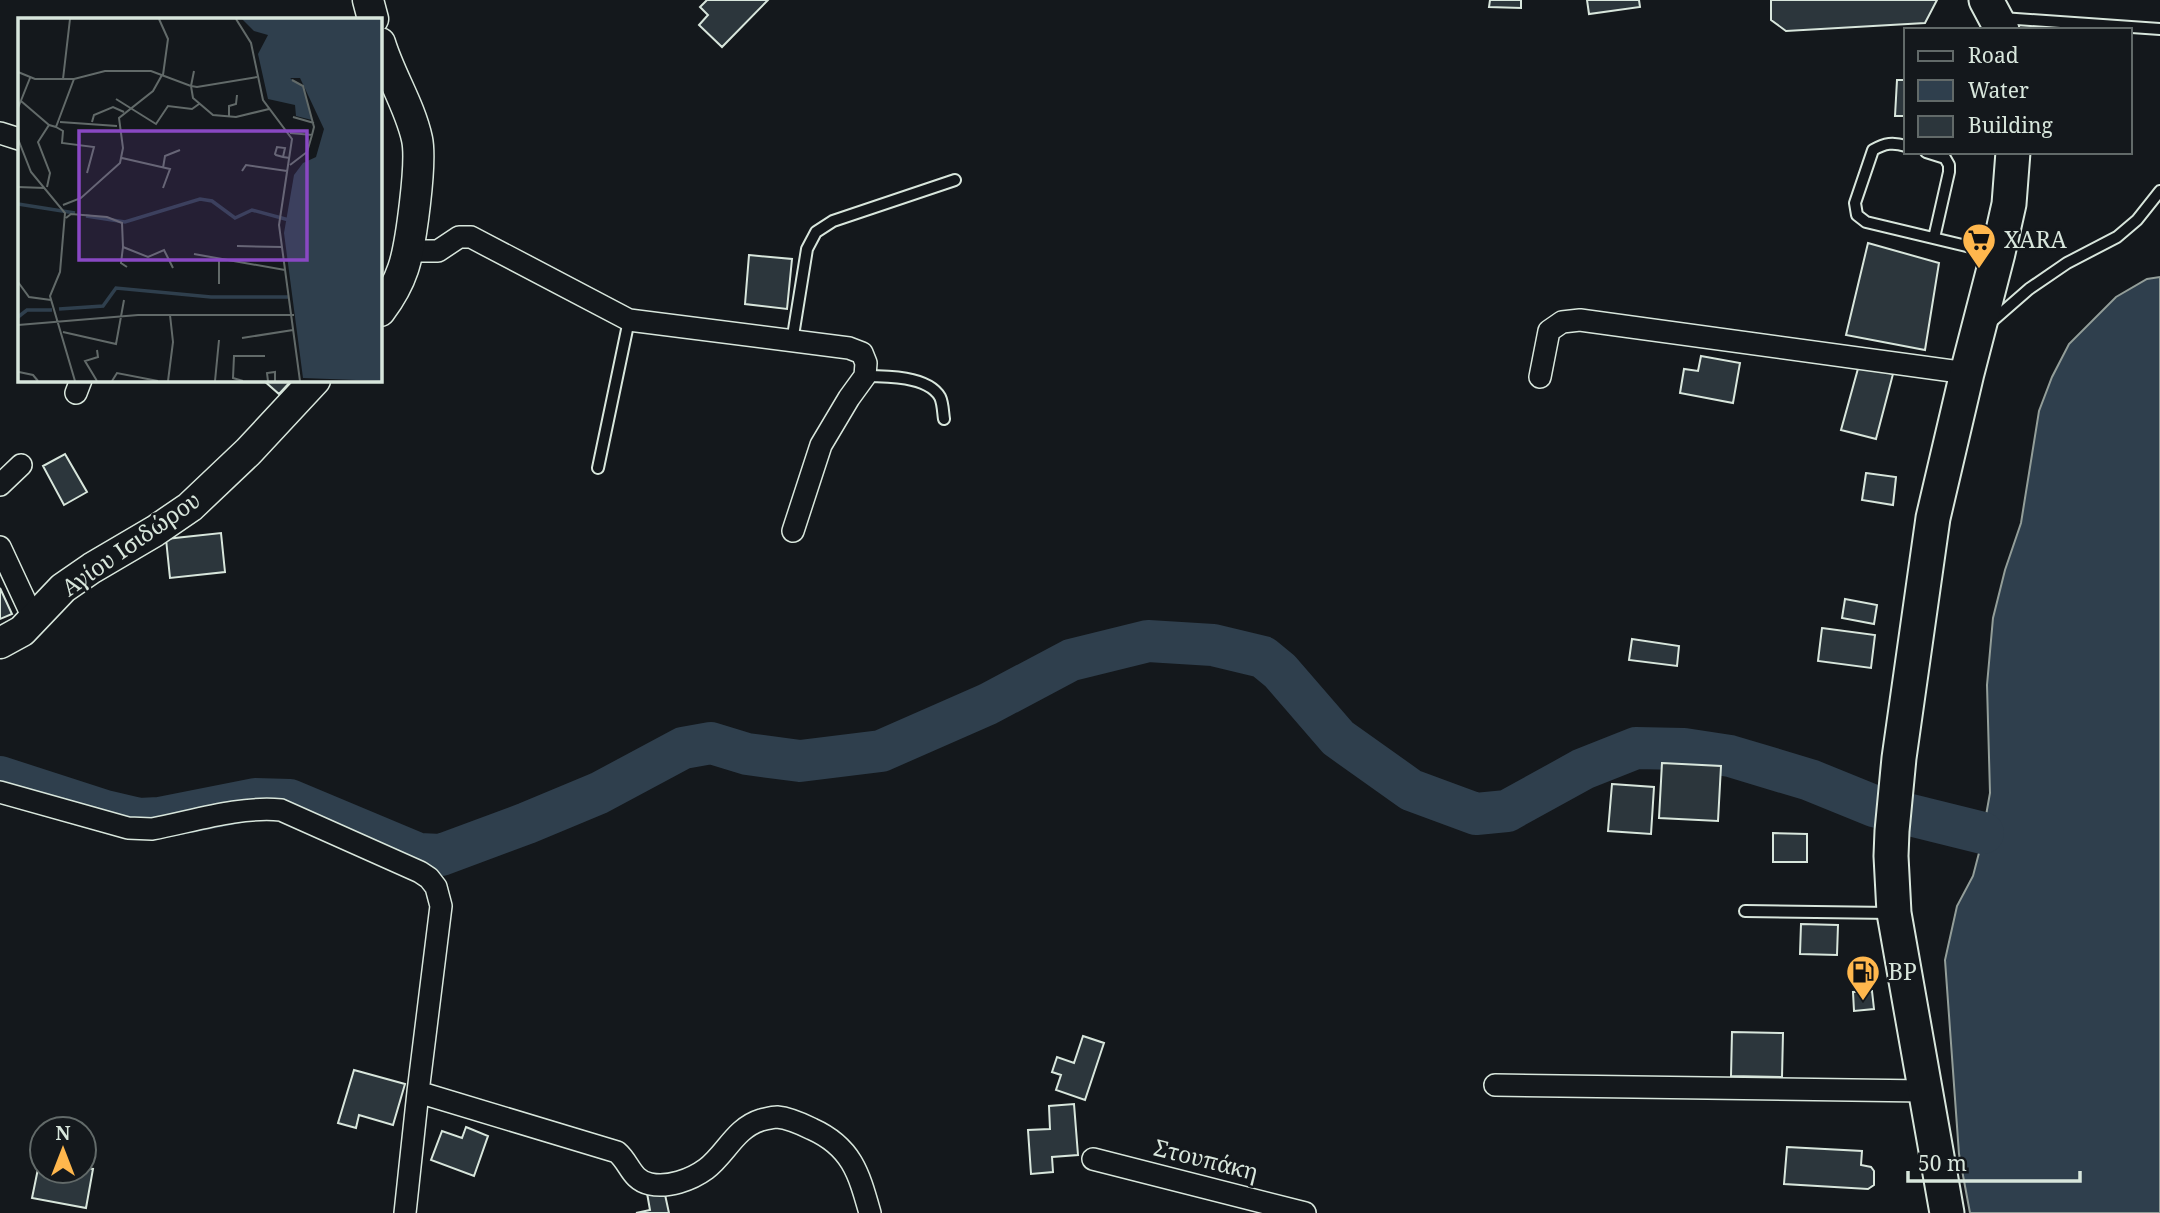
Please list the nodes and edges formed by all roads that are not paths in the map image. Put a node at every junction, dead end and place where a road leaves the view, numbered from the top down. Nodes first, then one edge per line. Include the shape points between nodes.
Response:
1 (368, 0) edge
2 (1995, 16) edge
3 (373, 18) edge
4 (2160, 29) edge
5 (382, 48) edge
6 (0, 133) edge
7 (18, 139) edge
8 (1904, 145) edge
9 (1932, 154) edge
10 (2013, 154) edge
11 (955, 180) dead end
12 (2160, 191) edge
13 (1934, 238) junction
14 (408, 251) junction
15 (1998, 253) junction
16 (382, 309) edge
17 (629, 320) junction
18 (1977, 334) junction
19 (792, 342) junction
20 (1967, 373) junction
21 (865, 376) junction
22 (1540, 377) dead end
23 (313, 382) edge
24 (944, 419) dead end
25 (21, 465) dead end
26 (597, 468) dead end
27 (0, 485) edge
28 (793, 531) dead end
29 (0, 547) edge
30 (34, 620) junction
31 (0, 643) edge
32 (0, 792) edge
33 (1745, 911) dead end
34 (1894, 913) junction
35 (1495, 1085) dead end
36 (1925, 1091) junction
37 (418, 1092) junction
38 (1093, 1158) dead end
39 (405, 1213) edge
40 (870, 1213) edge
41 (1305, 1213) edge
42 (1947, 1213) edge

1 - 3 street
2 - 4 lane
5 - 14 street via 418,141
6 - 7 street
8 - 13 lane via 1894,142 1873,150 1855,203 1857,215 1866,222
9 - 13 lane via 1945,158 1949,165
10 - 15 main road via 2009,204
11 - 19 lane via 833,221 816,232 807,249
12 - 18 lane via 2117,237 2067,263
13 - 15 lane
14 - 16 street
14 - 17 street via 438,251 459,237 471,236
15 - 18 main road
17 - 19 street
17 - 26 lane
18 - 20 main road
19 - 21 street via 862,353
20 - 22 street via 1580,320 1562,322 1549,331
20 - 34 main road via 1933,518 1896,776 1891,856
21 - 24 lane via 894,376 929,386 940,398
21 - 28 street via 821,445
23 - 30 street, Αγίου Ισιδώρου via 190,507 82,574
25 - 27 street
29 - 30 street
30 - 31 street, Αγίου Ισιδώρου
32 - 37 street via 141,830 266,808 281,810 429,878 441,906
33 - 34 lane
34 - 36 main road
35 - 36 street
36 - 42 main road
37 - 39 street
37 - 40 street via 617,1152 632,1174 654,1185 687,1179 707,1168 739,1132 775,1116 829,1136 842,1148 860,1178
38 - 41 street, Στουπάκη

